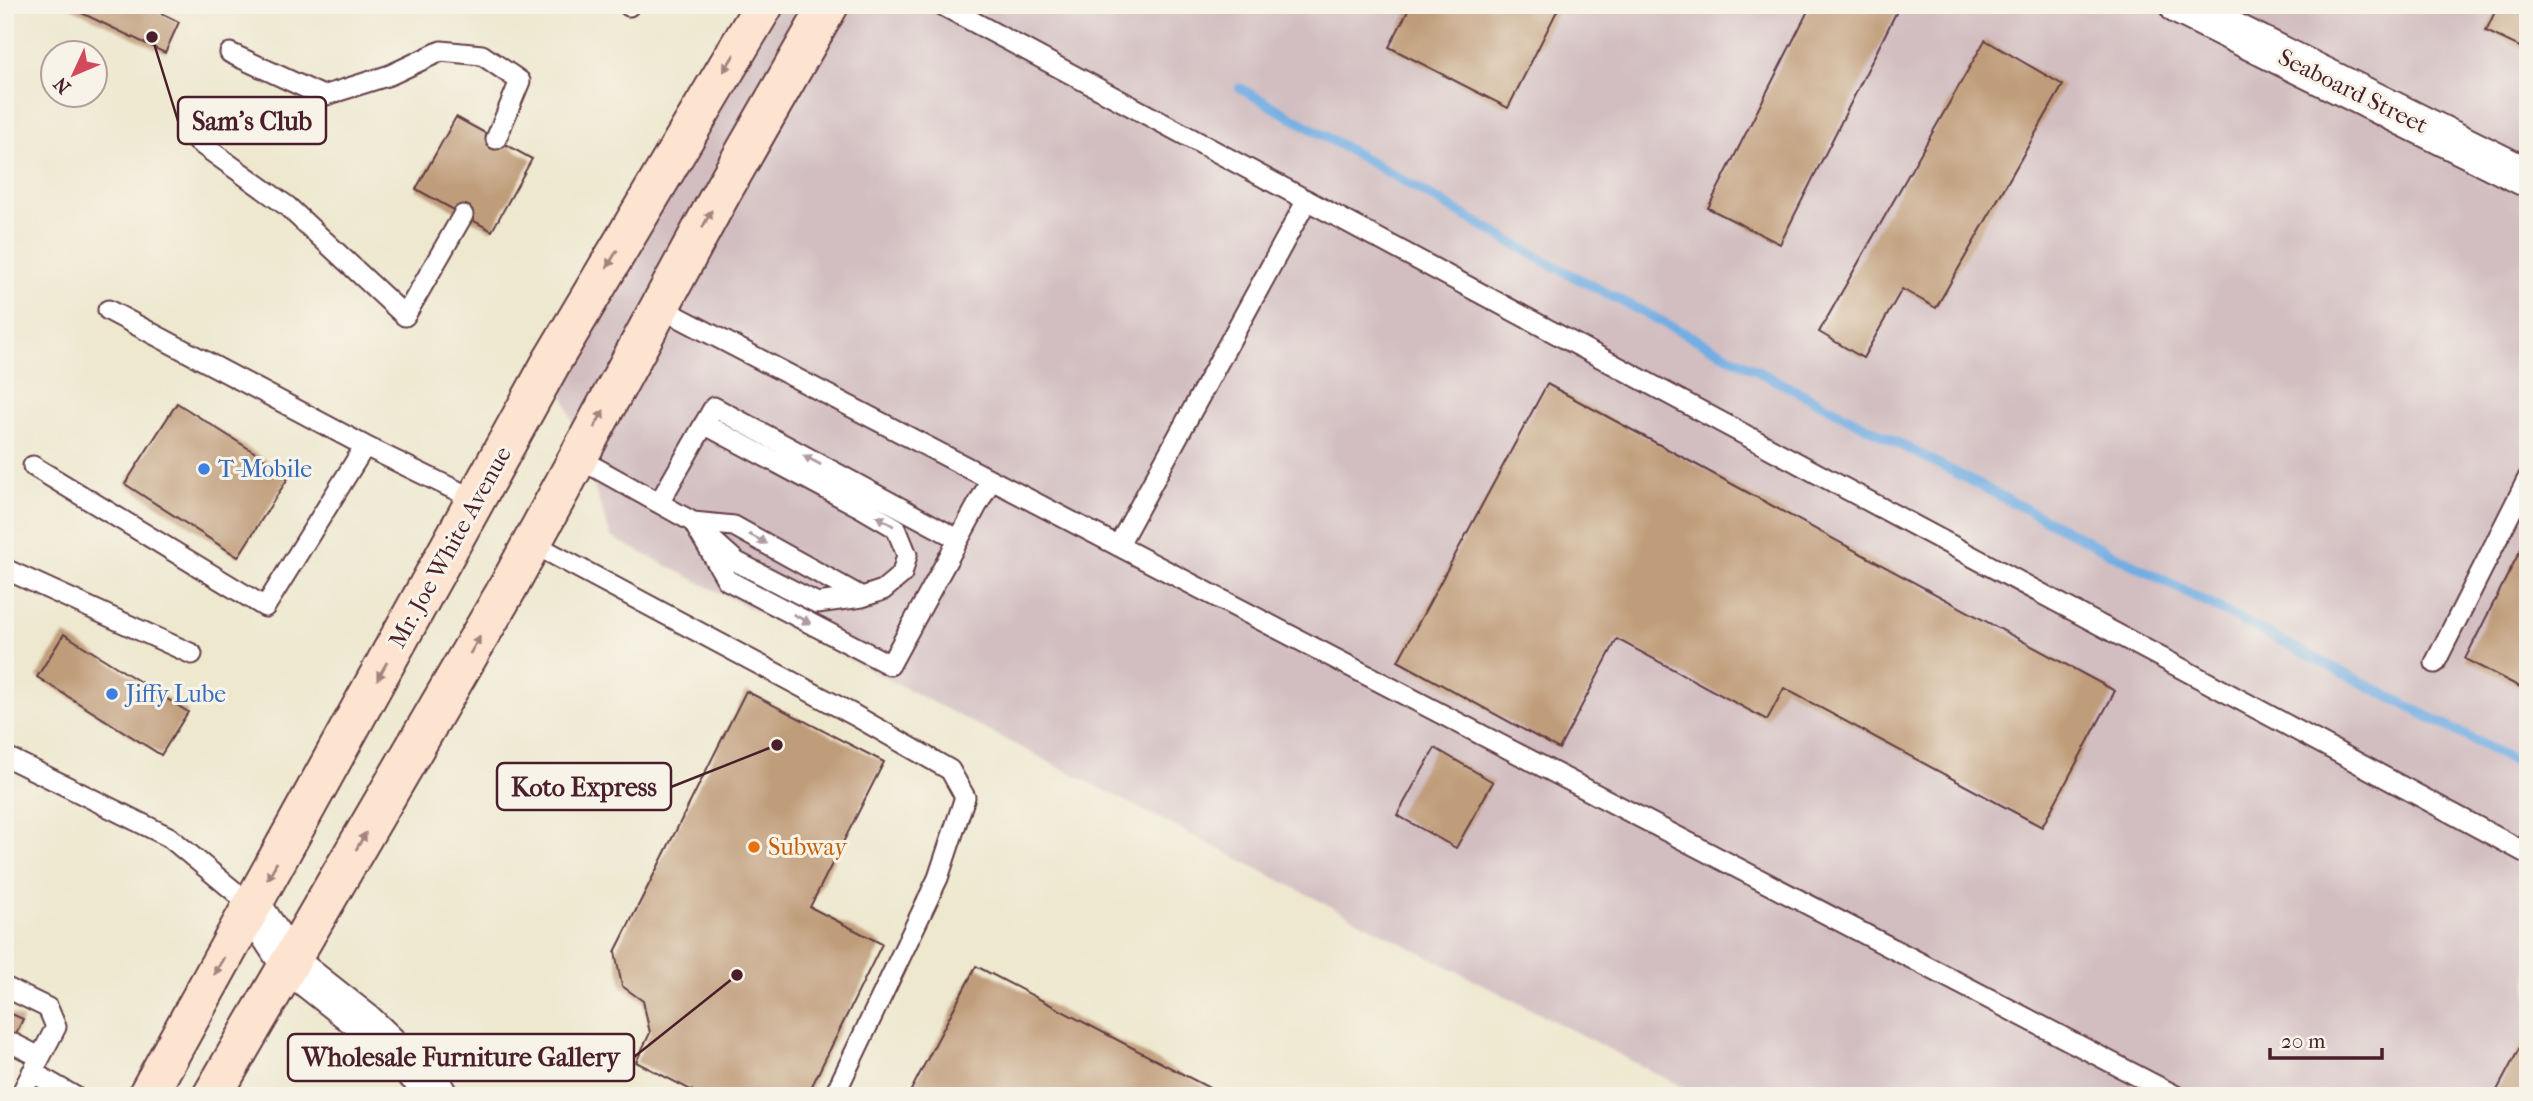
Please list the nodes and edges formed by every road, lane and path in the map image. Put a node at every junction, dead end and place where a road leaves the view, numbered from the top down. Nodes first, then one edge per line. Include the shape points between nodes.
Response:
1 (764, 5) edge
2 (829, 5) edge
3 (942, 5) edge
4 (2179, 5) edge
5 (230, 53) dead end
6 (190, 136) dead end
7 (496, 139) dead end
8 (2528, 177) edge
9 (1307, 200) junction
10 (463, 215) dead end
11 (659, 307) junction
12 (108, 310) dead end
13 (704, 424) junction
14 (365, 446) junction
15 (578, 458) junction
16 (33, 466) dead end
17 (2528, 478) edge
18 (991, 480) junction
19 (476, 500) junction
20 (659, 503) junction
21 (693, 522) junction
22 (958, 538) junction
23 (532, 544) junction
24 (1118, 546) junction
25 (5, 569) edge
26 (862, 597) junction
27 (191, 654) dead end
28 (2435, 663) dead end
29 (5, 756) edge
30 (2528, 854) edge
31 (252, 906) junction
32 (290, 964) junction
33 (5, 987) edge
34 (12, 1043) dead end
35 (36, 1064) junction
36 (20, 1096) edge
37 (74, 1096) edge
38 (147, 1096) edge
39 (212, 1096) edge
40 (438, 1096) edge
41 (834, 1096) edge
42 (2176, 1096) edge

1 -> 19 main road, Mr. Joe White Avenue via 559,349
11 -> 2 main road
3 - 9 lane
4 - 8 street, Seaboard Street
5 - 7 lane via 323,96 390,75 441,51 482,55 520,81
6 - 10 lane via 287,206 405,316
9 - 24 lane
9 - 30 lane
15 -> 11 main road
11 - 18 lane
12 - 14 lane
13 - 20 lane
22 -> 13 lane via 713,407
26 -> 13 lane via 883,590 902,574 907,555 896,528
14 - 16 lane via 265,607
14 - 19 lane
15 - 20 lane
15 - 23 main road
17 - 28 lane
18 - 22 lane
18 - 24 lane
19 -> 31 main road, Mr. Joe White Avenue
20 - 21 lane
21 -> 22 lane via 727,580 890,665
21 -> 26 lane via 734,526
21 - 26 lane via 737,562 817,603
32 -> 23 main road
23 - 41 lane via 950,770 965,797 938,878
24 - 42 lane
25 - 27 lane
29 - 31 lane via 169,837
31 - 32 street
31 -> 38 main road, Mr. Joe White Avenue
32 - 39 main road
32 - 40 street via 366,1024
33 - 35 lane via 48,1008 56,1027
34 - 35 lane
35 - 36 lane
35 - 37 lane

